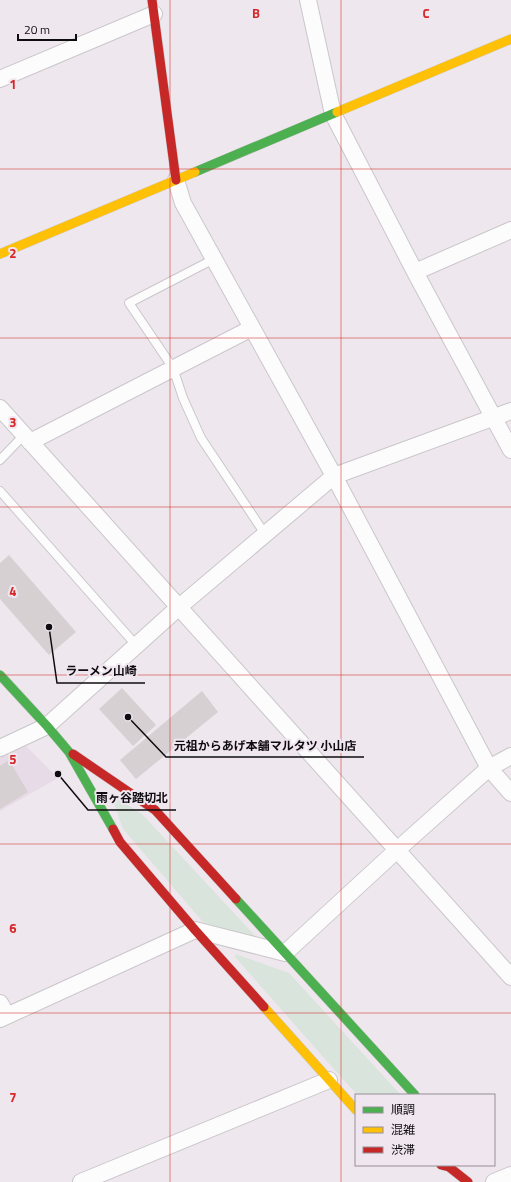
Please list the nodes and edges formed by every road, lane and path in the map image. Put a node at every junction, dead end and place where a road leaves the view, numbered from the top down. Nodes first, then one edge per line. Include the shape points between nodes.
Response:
1 (308, 0) edge
2 (153, 7) edge
3 (511, 39) edge
4 (0, 79) edge
5 (333, 114) junction
6 (176, 180) junction
7 (511, 230) edge
8 (0, 254) edge
9 (214, 259) junction
10 (415, 272) junction
11 (252, 328) junction
12 (173, 368) junction
13 (0, 408) edge
14 (511, 411) edge
15 (494, 417) junction
16 (27, 438) junction
17 (511, 450) edge
18 (0, 460) edge
19 (334, 476) junction
20 (0, 491) edge
21 (265, 534) junction
22 (179, 607) junction
23 (136, 645) junction
24 (0, 675) edge
25 (47, 726) junction
26 (0, 748) edge
27 (69, 752) junction
28 (511, 756) edge
29 (489, 768) junction
30 (511, 793) edge
31 (397, 850) junction
32 (196, 930) junction
33 (285, 953) junction
34 (511, 977) edge
35 (2, 1013) edge
36 (329, 1080) junction
37 (414, 1094) edge
38 (355, 1109) edge
39 (447, 1166) edge
40 (511, 1175) edge
41 (81, 1182) edge
42 (468, 1182) edge
43 (494, 1182) edge

1 - 5 street
2 - 4 street
2 - 6 street
3 - 5 street
5 - 6 street
5 - 10 street
6 - 8 street
6 - 9 street via 183,203
7 - 10 street
9 - 11 street
9 - 12 lane via 129,303
10 - 15 street
11 - 12 street
11 - 19 street
12 - 16 street
12 - 21 lane via 201,438
13 - 16 street
14 - 15 street
15 - 17 street
15 - 19 street
16 - 18 lane
16 - 22 street
19 - 21 street
19 - 29 street
20 - 23 lane
21 - 22 street
22 - 23 street
22 - 31 street
23 - 25 street
24 - 25 street
25 - 26 street
25 - 27 street
27 - 32 street via 120,842
27 - 33 street via 155,810
28 - 29 street
29 - 30 street
29 - 31 street
31 - 33 street
31 - 34 street
32 - 33 street
32 - 35 street
32 - 36 street
33 - 37 street
36 - 38 street
36 - 41 street
39 - 42 street
40 - 43 street

